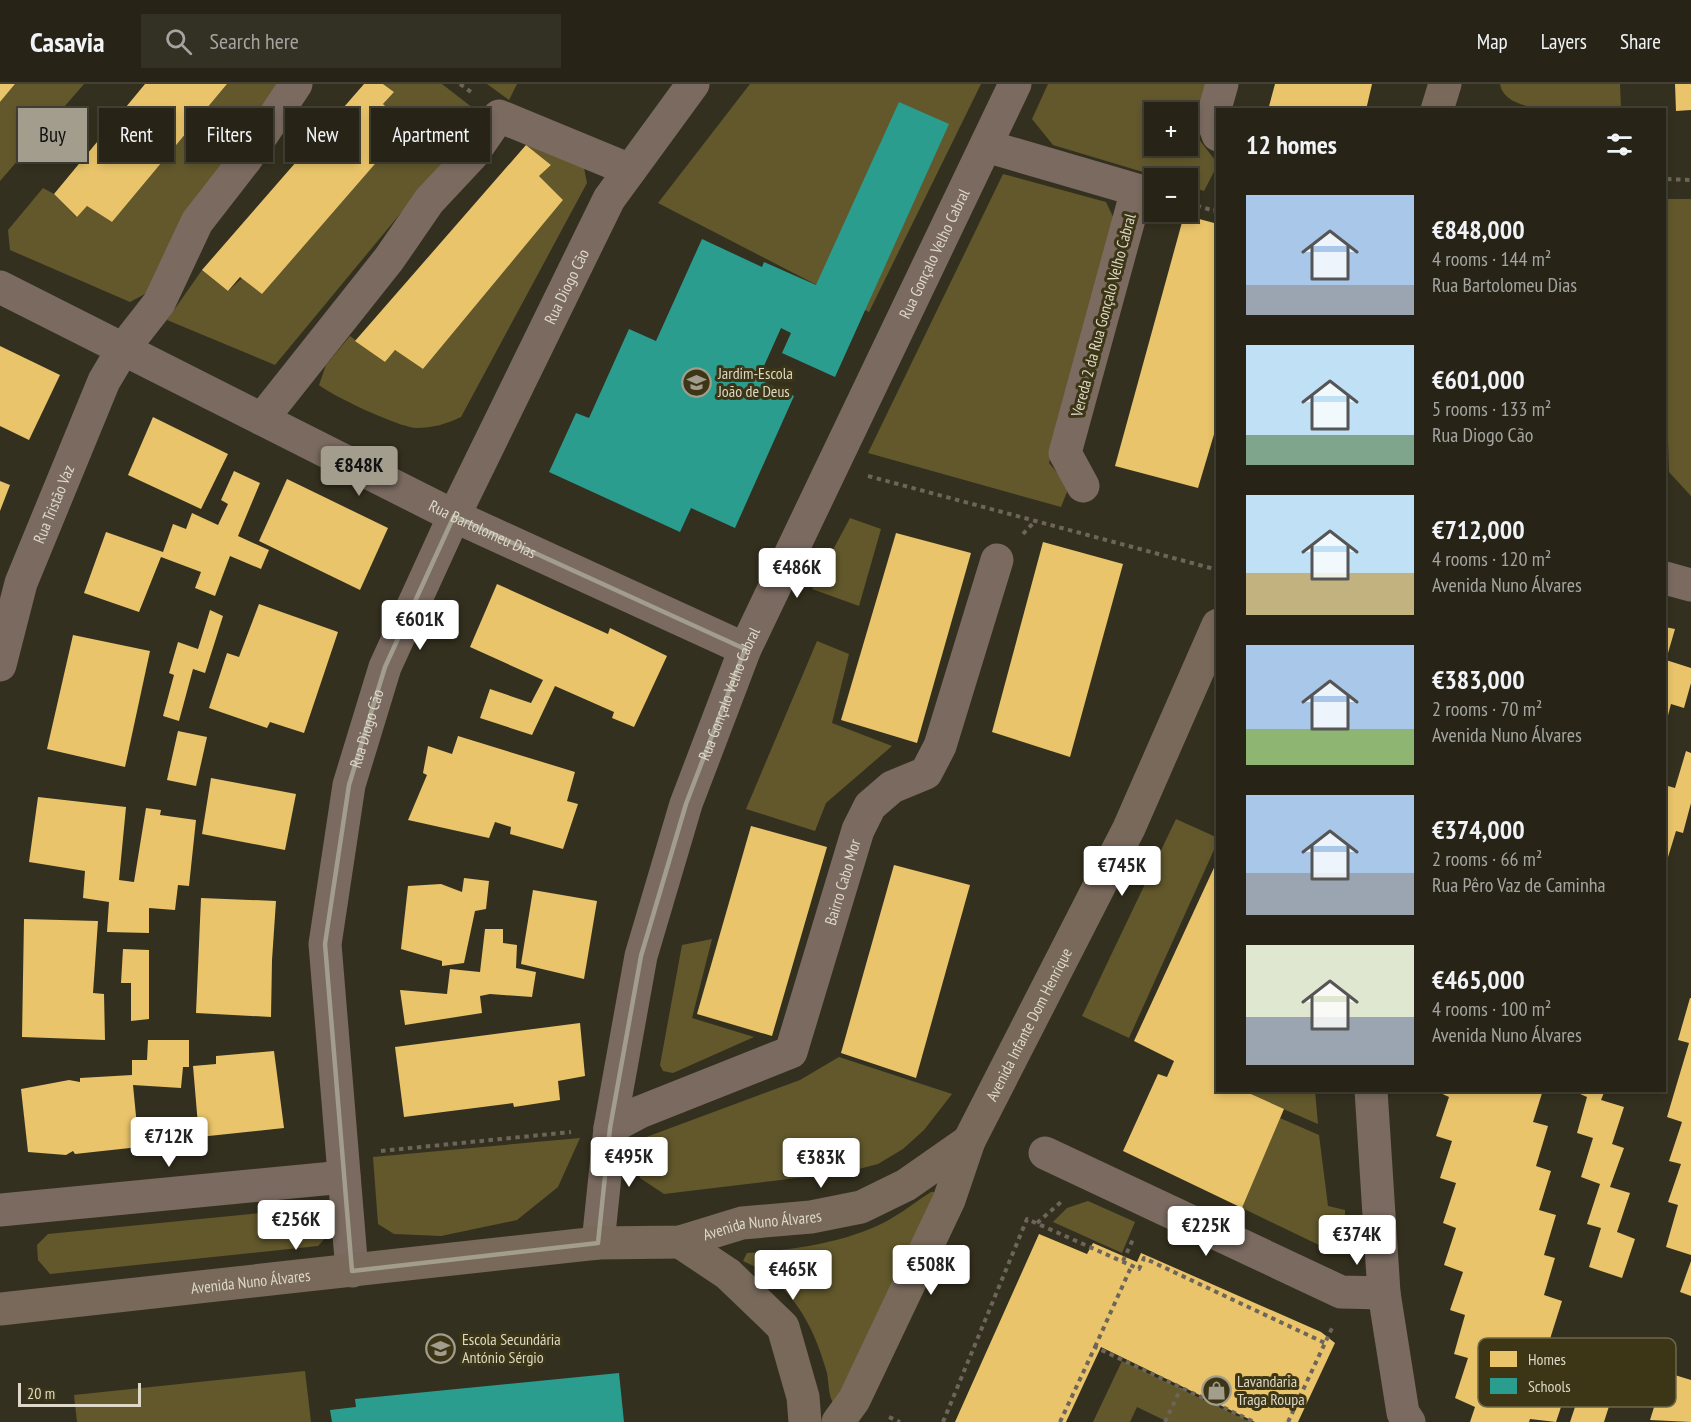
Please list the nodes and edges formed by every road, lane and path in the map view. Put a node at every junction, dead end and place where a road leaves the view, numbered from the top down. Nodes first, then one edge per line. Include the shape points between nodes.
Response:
1 (296, 84) edge
2 (693, 84) edge
3 (1015, 84) edge
4 (1222, 84) edge
5 (1445, 84) edge
6 (1438, 108) edge
7 (1216, 130) edge
8 (986, 146) junction
9 (630, 170) junction
10 (1666, 179) edge
11 (1691, 180) edge
12 (1198, 206) edge
13 (1216, 212) edge
14 (0, 287) edge
15 (123, 349) junction
16 (262, 419) junction
17 (831, 467) junction
18 (1083, 486) dead end
19 (454, 516) junction
20 (998, 560) dead end
21 (1216, 569) edge
22 (1666, 578) edge
23 (1691, 585) edge
24 (1216, 630) edge
25 (745, 650) junction
26 (0, 665) edge
27 (1371, 1092) edge
28 (610, 1128) junction
29 (969, 1141) junction
30 (1045, 1153) dead end
31 (343, 1166) junction
32 (0, 1210) edge
33 (680, 1242) junction
34 (598, 1243) junction
35 (1132, 1265) junction
36 (351, 1271) junction
37 (1384, 1293) junction
38 (0, 1309) edge
39 (1328, 1336) dead end
40 (1325, 1343) junction
41 (1095, 1347) junction
42 (1181, 1388) junction
43 (889, 1417) dead end
44 (805, 1422) edge
45 (838, 1422) edge
46 (900, 1422) edge
47 (943, 1422) edge
48 (1060, 1422) edge
49 (1165, 1422) edge
50 (1254, 1422) edge
51 (1288, 1422) edge
52 (1409, 1422) edge

1 - 15 street, Rua Tristão Vaz via 246,159 197,222 159,303
2 - 9 street, Rua Diogo Cão
3 - 8 street, Rua Gonçalo Velho Cabral
4 - 7 street via 1212,119
5 - 6 main road
8 - 17 street, Rua Gonçalo Velho Cabral
8 - 18 street, Vereda 2 da Rua Gonçalo Velho Cabral via 1137,190 1065,453
9 - 16 street via 499,116
9 - 19 street, Rua Diogo Cão via 609,199
10 - 11 path
12 - 13 path
14 - 15 street, Rua Bartolomeu Dias
15 - 16 street, Rua Bartolomeu Dias
15 - 26 street, Rua Tristão Vaz via 104,381 21,583
16 - 19 street, Rua Bartolomeu Dias
17 - 21 path
17 - 25 street, Rua Gonçalo Velho Cabral
19 - 25 street, Rua Bartolomeu Dias
19 - 31 street, Rua Diogo Cão via 384,667 349,785 325,944
20 - 28 street, Bairro Cabo Mor via 940,746 926,773 892,787 870,806 858,830 791,1052 640,1112
22 - 23 street
24 - 29 main road, Avenida Infante Dom Henrique via 1129,828
25 - 28 street, Rua Gonçalo Velho Cabral via 686,804 641,956
27 - 37 street
28 - 31 path
28 - 34 street, Rua Gonçalo Velho Cabral
29 - 33 main road, Avenida Nuno Álvares via 906,1185 861,1207 742,1224
29 - 45 main road, Avenida Infante Dom Henrique via 949,1200 854,1400
30 - 37 street via 1341,1292
31 - 32 street
31 - 36 street, Rua Diogo Cão
33 - 34 main road, Avenida Nuno Álvares
33 - 44 main road, Avenida Nuno Álvares via 728,1274 783,1327 803,1397
34 - 36 main road, Avenida Nuno Álvares
35 - 40 path via 1139,1269 1144,1258
35 - 41 path
35 - 47 path via 1027,1219
36 - 38 main road, Avenida Nuno Álvares
37 - 52 street via 1403,1413
39 - 40 path
40 - 51 path
41 - 42 path
41 - 48 path
42 - 49 path
42 - 50 path
43 - 46 path

